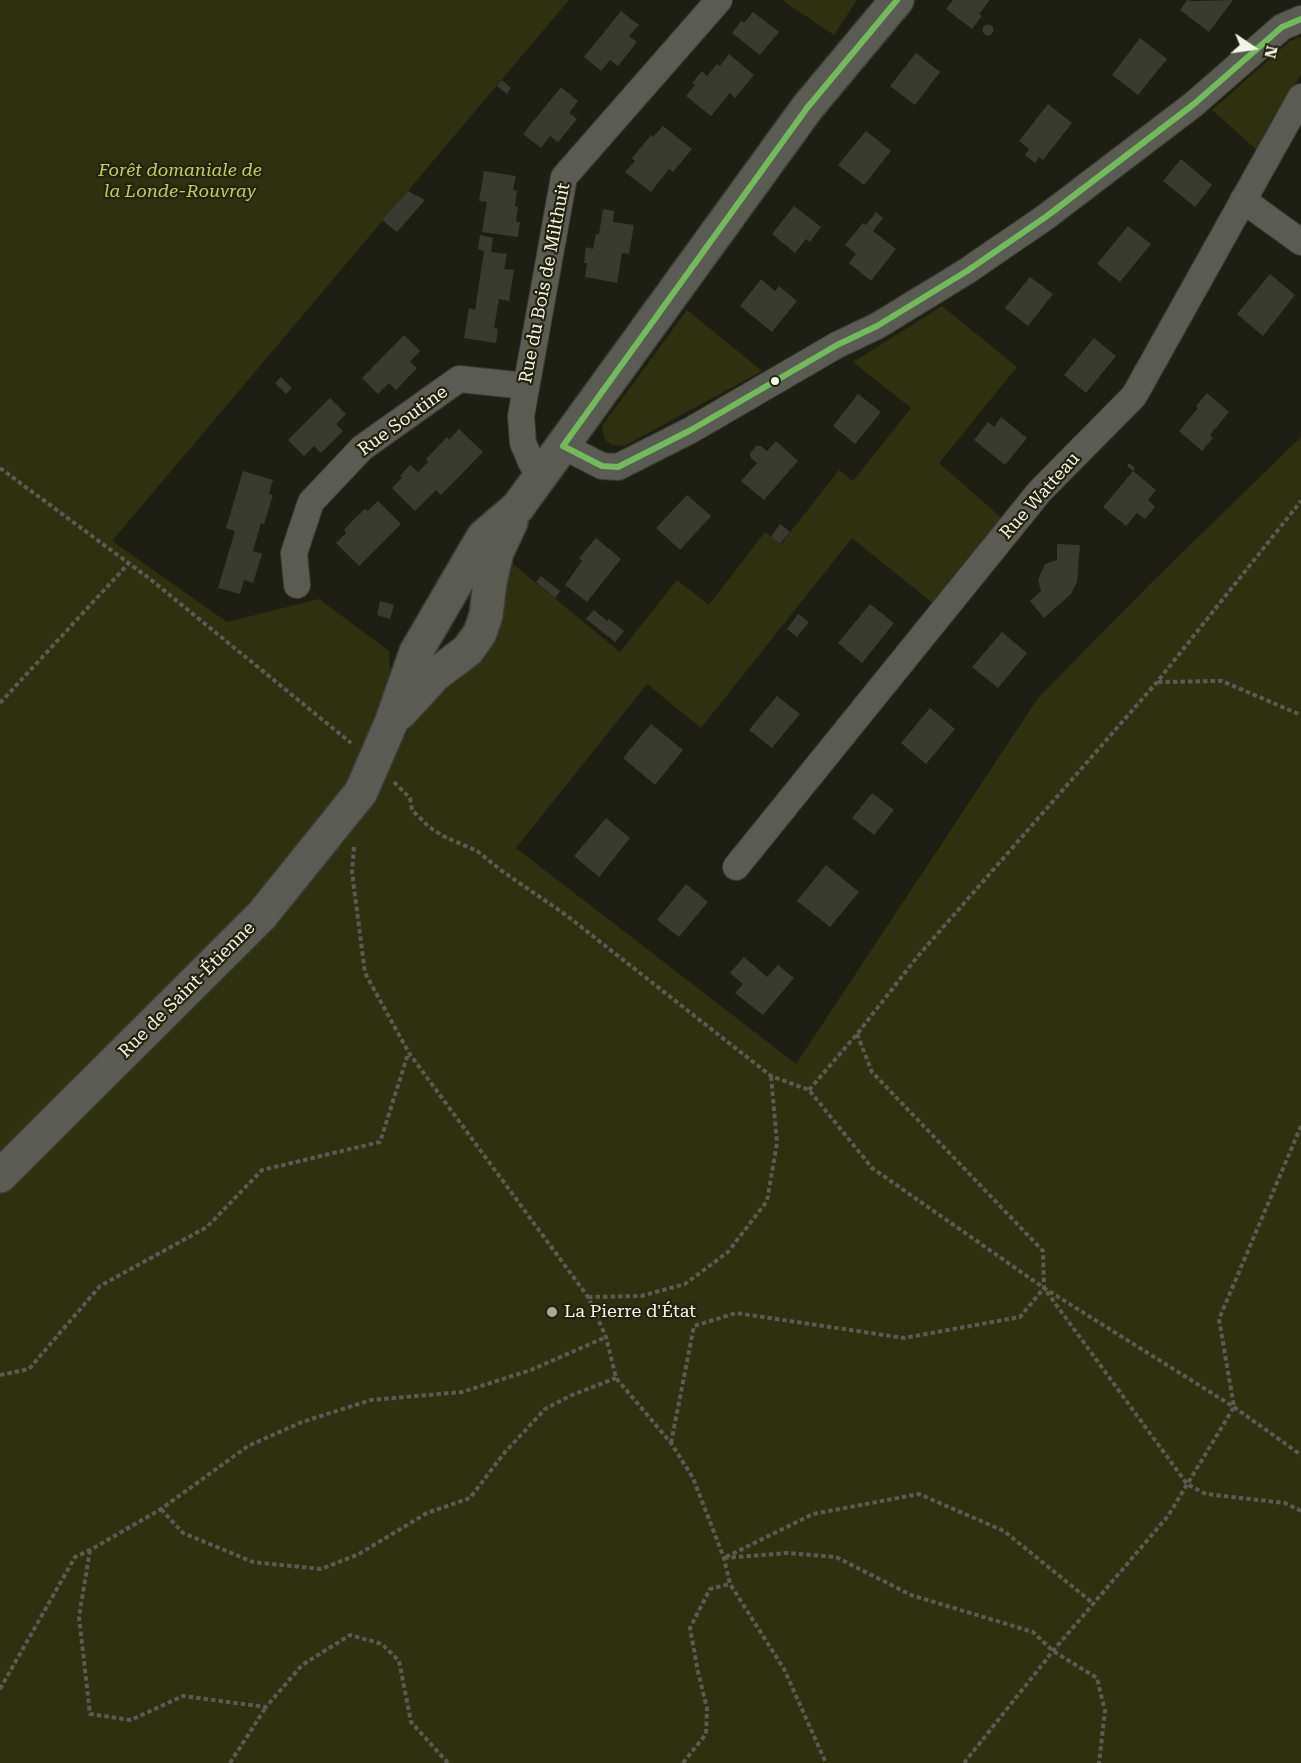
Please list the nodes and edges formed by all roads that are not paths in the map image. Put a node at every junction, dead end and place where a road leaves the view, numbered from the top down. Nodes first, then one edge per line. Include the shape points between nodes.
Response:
1 (719, 0) edge
2 (897, 0) edge
3 (1301, 19) edge
4 (1301, 97) edge
5 (1244, 200) junction
6 (1301, 242) edge
7 (526, 386) junction
8 (563, 446) junction
9 (542, 473) junction
10 (519, 507) junction
11 (297, 585) dead end
12 (391, 723) junction
13 (736, 867) dead end
14 (0, 1176) edge

1 - 7 street, Rue du Bois de Milthuit via 564,177
2 - 8 street via 807,108
3 - 8 street via 1282,27 1194,104 1056,208 967,271 877,326 618,468 602,466
4 - 5 street, Rue Watteau
5 - 6 street
5 - 13 street, Rue Watteau via 1134,396 1040,491
7 - 9 street, Rue du Bois de Milthuit via 522,443 532,464
7 - 11 street, Rue Soutine via 459,380 362,448 311,502 294,552
8 - 9 street
9 - 10 street
10 - 12 street, Rue de Saint-Étienne via 483,537 416,652
10 - 12 street via 498,552 480,633 468,650 435,675
12 - 14 street, Rue de Saint-Étienne via 361,792 262,915

